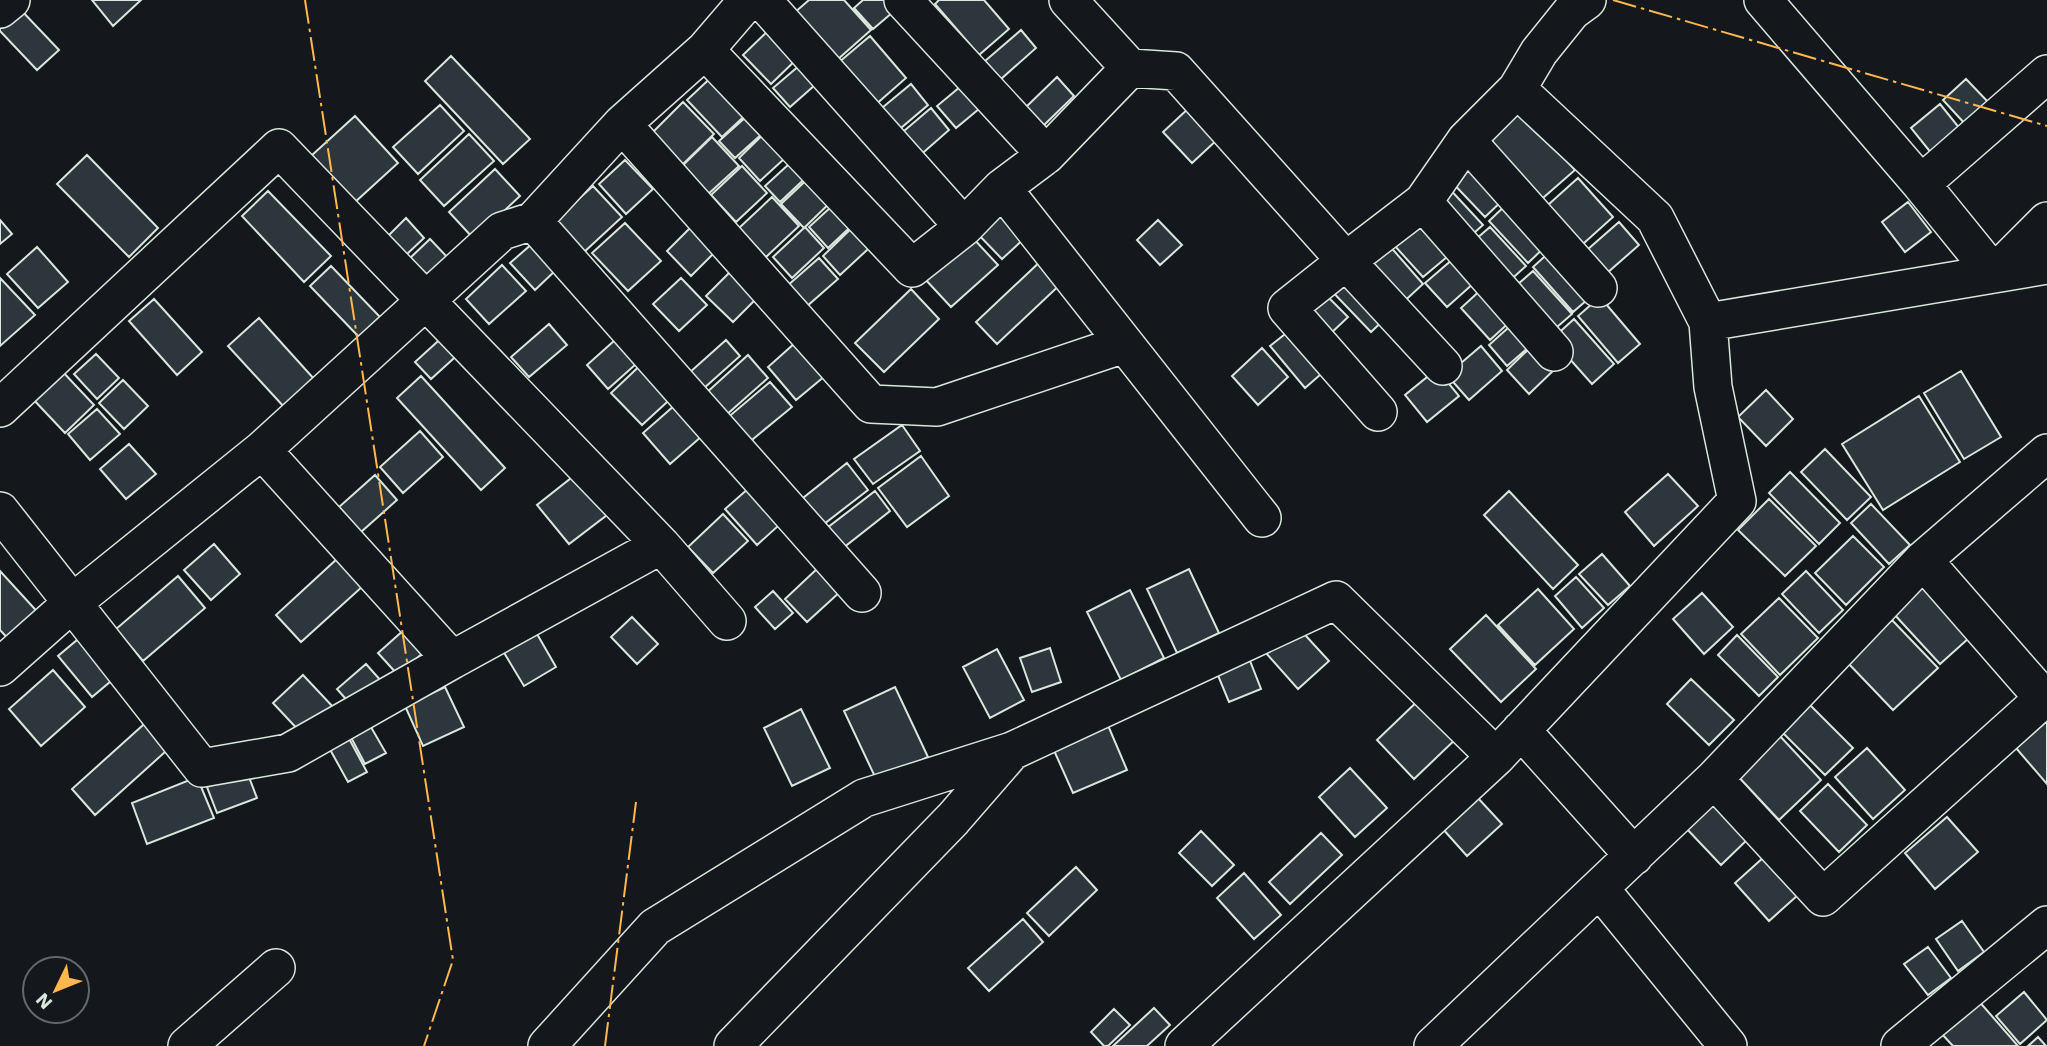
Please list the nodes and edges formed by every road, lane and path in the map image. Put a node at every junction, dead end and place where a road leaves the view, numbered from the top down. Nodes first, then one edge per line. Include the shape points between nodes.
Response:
1 (11, 0) edge
2 (748, 0) edge
3 (762, 0) edge
4 (902, 0) edge
5 (1068, 0) edge
6 (1587, 0) edge
7 (1763, 0) edge
8 (0, 9) edge
9 (705, 50) junction
10 (1130, 68) junction
11 (2047, 74) edge
12 (1517, 89) junction
13 (622, 124) junction
14 (1466, 140) junction
15 (1046, 155) junction
16 (1922, 184) junction
17 (1002, 188) junction
18 (1423, 202) junction
19 (533, 221) junction
20 (2047, 221) edge
21 (964, 227) junction
22 (1346, 261) junction
23 (2047, 265) edge
24 (1994, 274) junction
25 (1598, 288) dead end
26 (425, 299) junction
27 (1708, 322) junction
28 (1124, 344) junction
29 (1555, 352) dead end
30 (1443, 366) dead end
31 (0, 408) edge
32 (1378, 412) dead end
33 (262, 450) junction
34 (2047, 453) edge
35 (0, 511) edge
36 (1262, 518) dead end
37 (661, 545) junction
38 (1923, 560) junction
39 (862, 593) dead end
40 (71, 604) junction
41 (727, 621) dead end
42 (452, 660) junction
43 (0, 667) edge
44 (2045, 700) edge
45 (1521, 730) junction
46 (1012, 751) junction
47 (1496, 757) junction
48 (1714, 779) junction
49 (1634, 856) junction
50 (1600, 889) junction
51 (2047, 925) edge
52 (275, 968) dead end
53 (187, 1046) edge
54 (547, 1046) edge
55 (733, 1046) edge
56 (1185, 1046) edge
57 (1433, 1046) edge
58 (1728, 1046) edge
59 (1900, 1046) edge

1 - 8 street
2 - 9 street
3 - 21 street
4 - 15 street
5 - 10 street
6 - 12 street via 1572,11 1539,52
7 - 16 street
9 - 13 street
9 - 21 street via 912,268
10 - 15 street
10 - 22 street via 1176,71
11 - 16 street
12 - 14 street
12 - 27 street via 1655,218
13 - 19 street
13 - 28 street via 871,404 937,407
14 - 18 street
14 - 25 street
15 - 17 street
16 - 24 street
17 - 21 street
17 - 28 street
18 - 22 street
18 - 29 street
19 - 26 street via 502,230
19 - 39 street
20 - 24 street
22 - 30 street
22 - 32 street via 1287,308
23 - 24 street
24 - 27 street
26 - 31 street via 279,148
26 - 33 street
26 - 37 street
27 - 45 street via 1713,387 1737,501
28 - 36 street
33 - 40 street
33 - 42 street
34 - 38 street
35 - 40 street
37 - 41 street
37 - 42 street
38 - 44 street
38 - 48 street
40 - 42 street via 202,768 288,753
40 - 43 street
44 - 48 street via 1823,897
45 - 47 street
45 - 49 street
46 - 47 street via 1336,600
46 - 54 street via 864,798 655,927
46 - 55 street via 953,819
47 - 56 street
48 - 49 street
49 - 50 street
50 - 57 street
50 - 58 street
51 - 59 street
52 - 53 street

